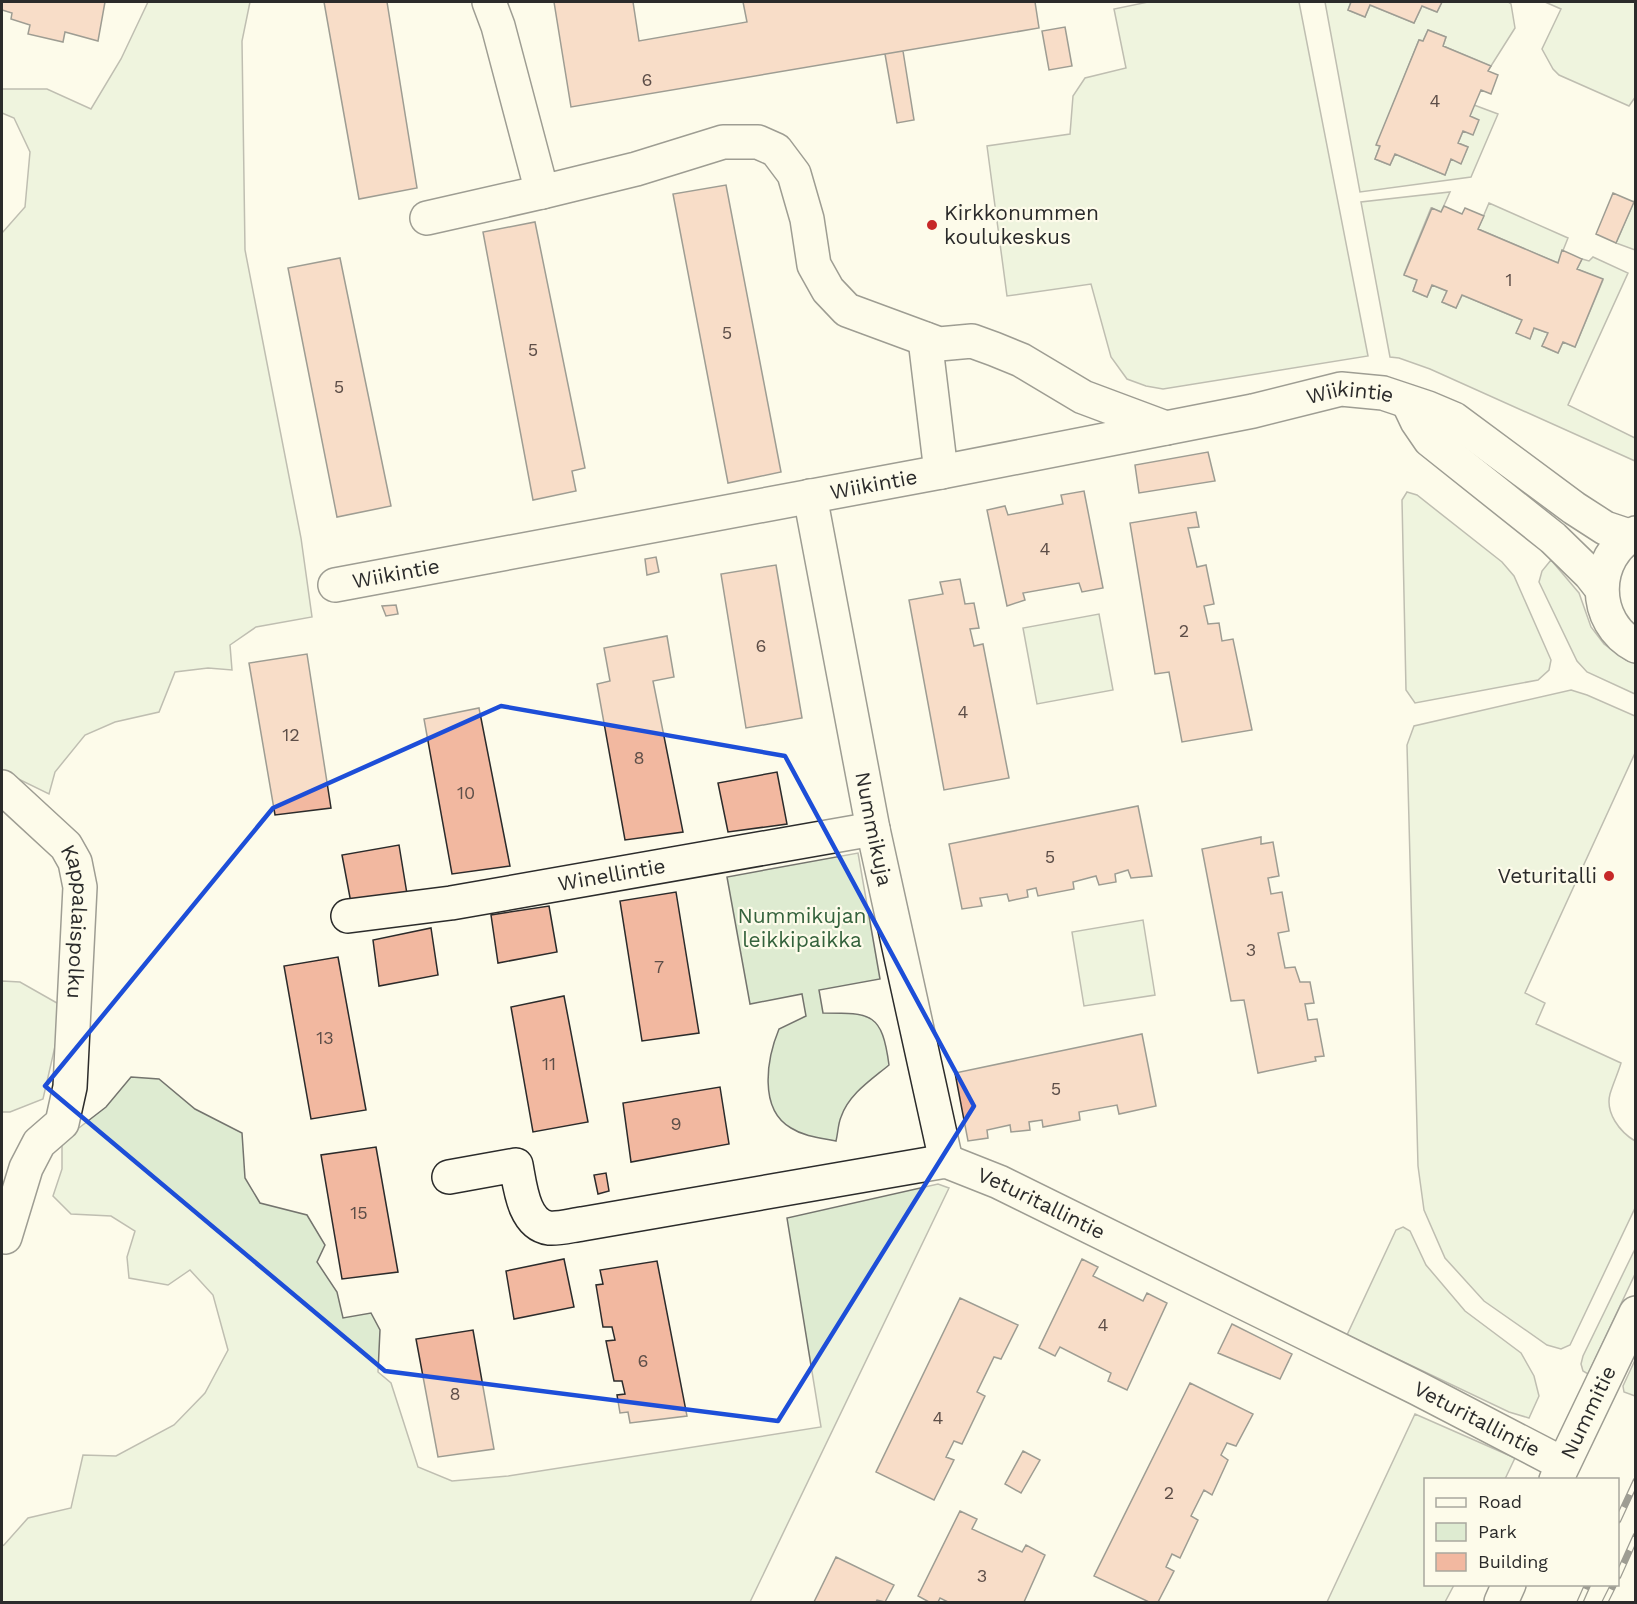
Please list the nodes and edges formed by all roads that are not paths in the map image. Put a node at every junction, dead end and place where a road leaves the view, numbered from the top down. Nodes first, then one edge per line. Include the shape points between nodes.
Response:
1 (489, 2) edge
2 (542, 192) junction
3 (427, 218) dead end
4 (925, 339) junction
5 (1408, 402) junction
6 (1167, 428) junction
7 (941, 472) junction
8 (810, 496) junction
9 (1632, 534) edge
10 (335, 585) dead end
11 (1601, 588) junction
12 (1635, 646) edge
13 (2, 787) edge
14 (873, 829) junction
15 (348, 916) dead end
16 (946, 1161) junction
17 (449, 1177) dead end
18 (5, 1237) dead end
19 (1635, 1314) edge
20 (1559, 1472) edge
21 (1508, 1586) edge
22 (1501, 1602) edge

1 - 2 street
2 - 3 street
2 - 4 street via 723,142 758,142 776,150 794,174 807,219 814,265 828,290 847,310
4 - 6 street via 939,344 972,341 994,349 1021,360 1083,397
4 - 7 street
5 - 6 street, Wiikintie via 1383,393 1341,389
5 - 9 street, Wiikintie via 1454,419 1574,508 1605,528
5 - 11 street, Wiikintie via 1430,440 1569,552
6 - 7 street, Wiikintie
7 - 8 street, Wiikintie
8 - 10 street, Wiikintie
8 - 14 street, Nummikuja
9 - 11 street via 1608,559
11 - 12 street via 1609,621
13 - 18 street, Kappalaispolku via 66,846 75,862 80,888 70,1087 62,1123 39,1143 26,1168
14 - 15 street, Winellintie via 451,903
14 - 16 street, Nummikuja
16 - 17 street via 548,1228 524,1206 516,1165
16 - 20 street, Veturitallintie via 1010,1187 1426,1393
19 - 20 street, Nummitie
21 - 22 street

